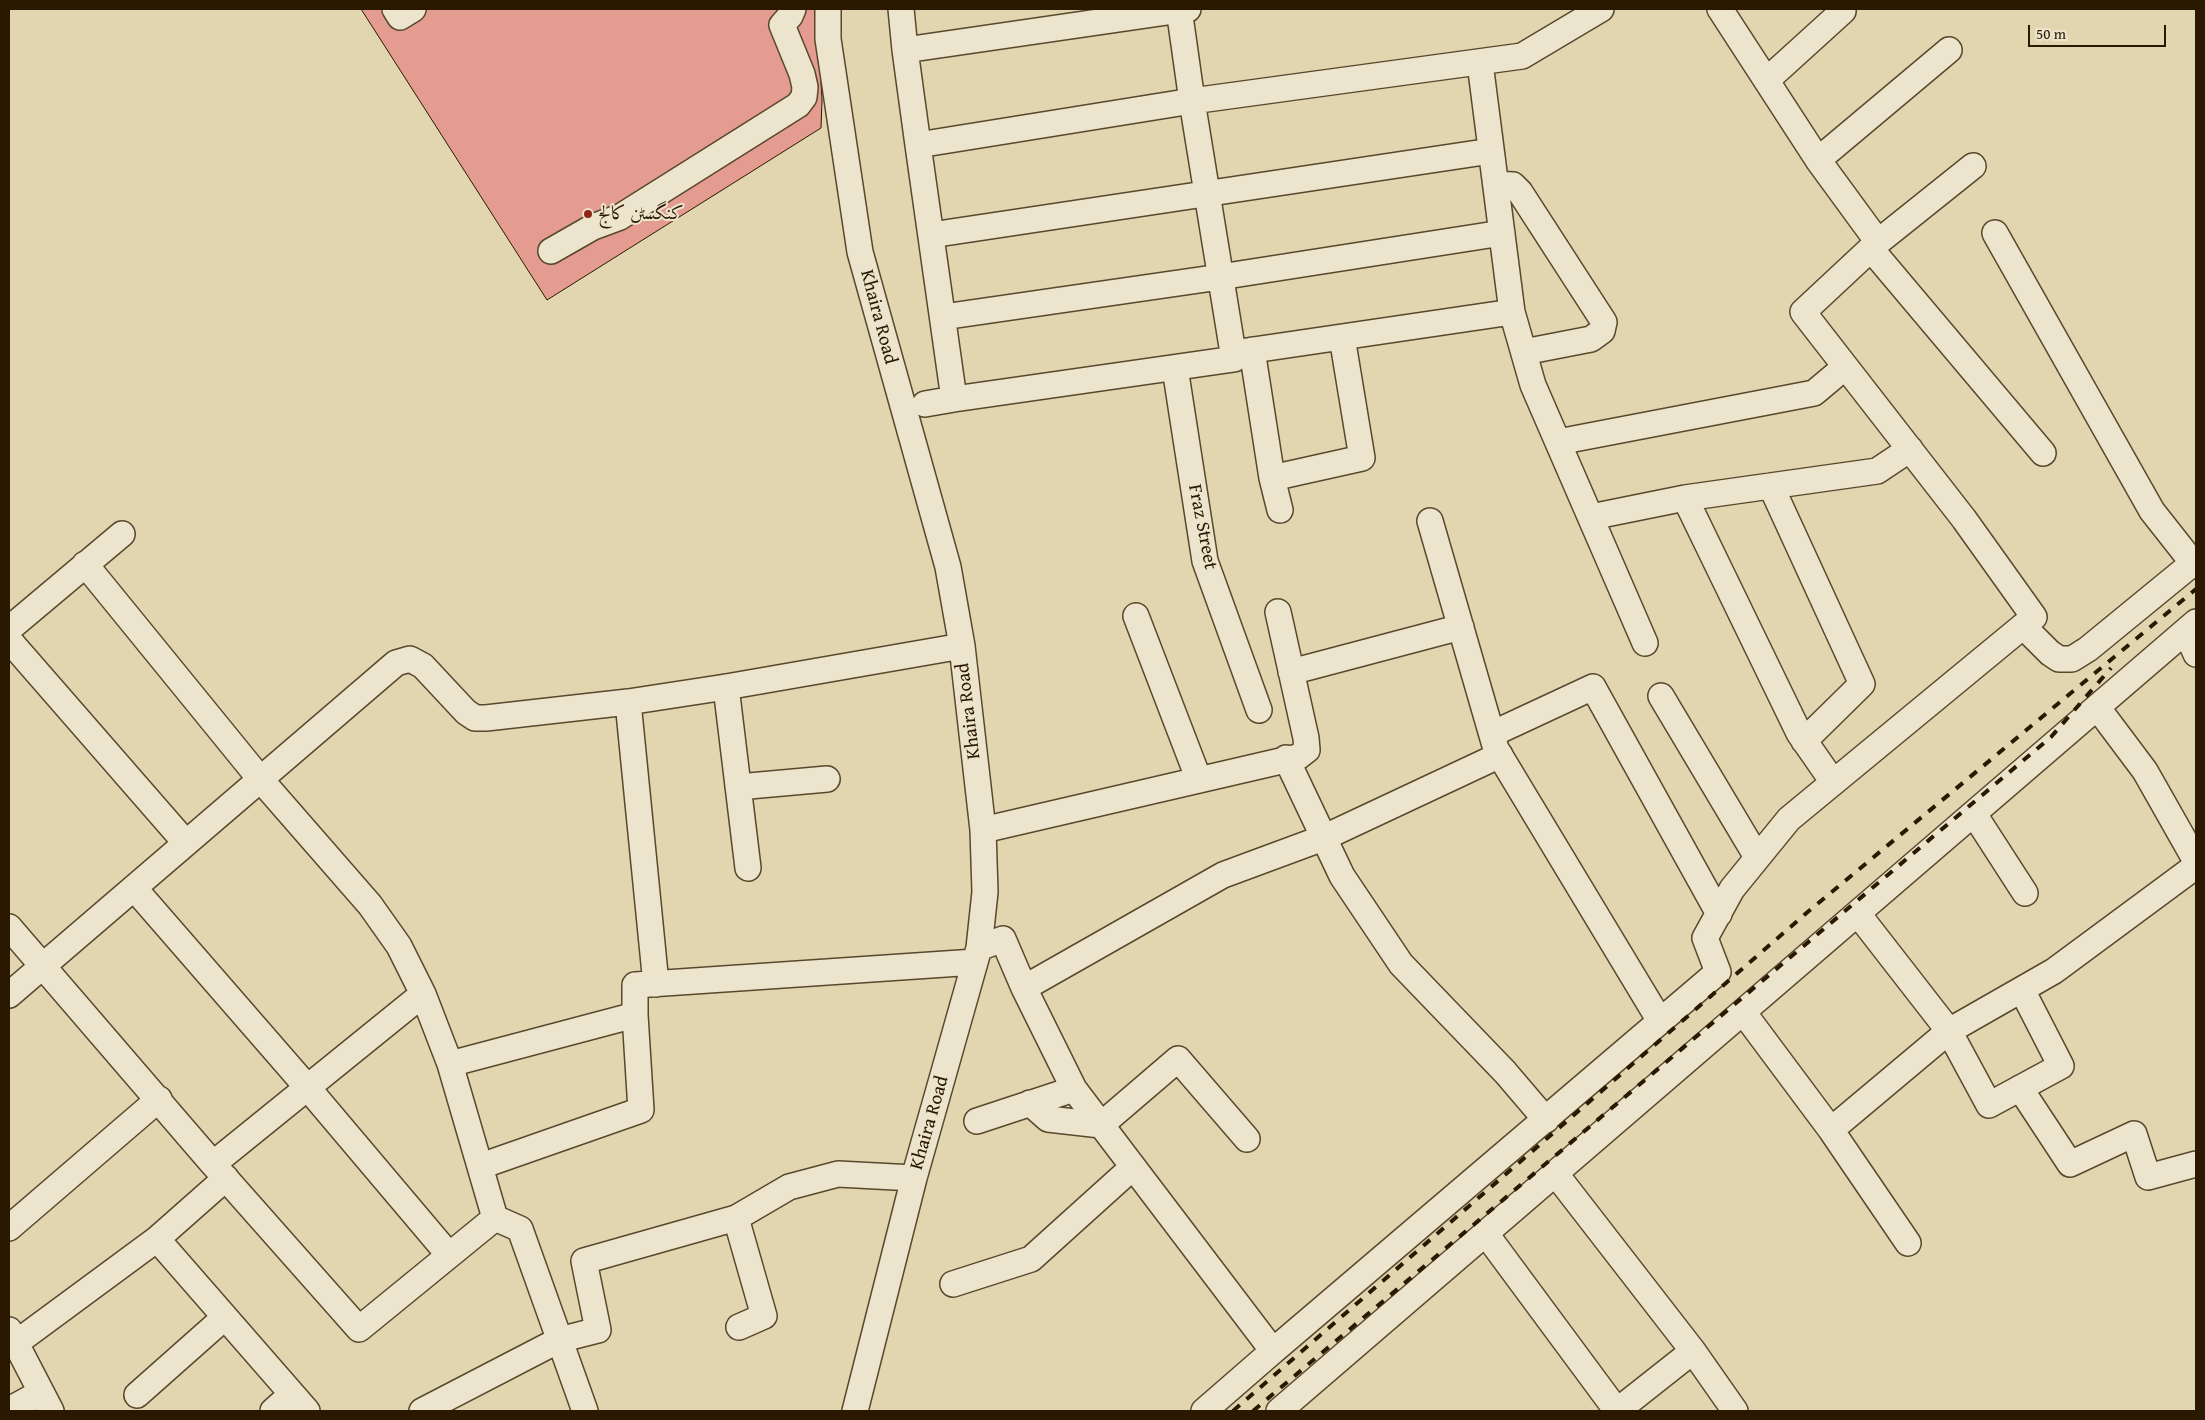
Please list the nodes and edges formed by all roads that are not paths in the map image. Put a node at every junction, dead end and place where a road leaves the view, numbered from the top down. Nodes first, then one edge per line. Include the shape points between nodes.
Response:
1 (395, 9) edge
2 (413, 9) edge
3 (793, 9) edge
4 (828, 9) edge
5 (901, 9) edge
6 (1182, 9) edge
7 (1601, 9) edge
8 (1720, 9) edge
9 (1843, 10) dead end
10 (905, 50) junction
11 (1949, 50) dead end
12 (1480, 63) junction
13 (1767, 80) junction
14 (1192, 101) junction
15 (918, 145) junction
16 (1492, 151) junction
17 (1818, 160) junction
18 (1973, 166) dead end
19 (1496, 184) junction
20 (1206, 194) junction
21 (1502, 233) junction
22 (1995, 233) dead end
23 (931, 235) junction
24 (1875, 246) junction
25 (551, 251) dead end
26 (1220, 277) junction
27 (1512, 312) junction
28 (942, 317) junction
29 (1342, 337) junction
30 (1242, 351) junction
31 (1524, 352) junction
32 (1845, 366) junction
33 (1175, 368) junction
34 (954, 399) junction
35 (925, 404) dead end
36 (1558, 442) junction
37 (1910, 449) junction
38 (2043, 453) dead end
39 (1272, 478) junction
40 (1771, 486) junction
41 (1685, 498) junction
42 (1280, 510) dead end
43 (1591, 517) junction
44 (1430, 521) dead end
45 (122, 534) dead end
46 (2195, 561) edge
47 (85, 564) junction
48 (1278, 612) dead end
49 (1136, 616) dead end
50 (2023, 626) junction
51 (1461, 627) junction
52 (2191, 627) edge
53 (9, 629) edge
54 (9, 640) edge
55 (1645, 643) dead end
56 (962, 646) junction
57 (2196, 654) edge
58 (1291, 672) junction
59 (726, 687) junction
60 (1661, 696) dead end
61 (628, 702) junction
62 (2097, 708) junction
63 (1260, 710) dead end
64 (1804, 741) junction
65 (1496, 745) junction
66 (1286, 758) junction
67 (827, 779) dead end
68 (261, 780) junction
69 (1198, 780) junction
70 (1833, 782) junction
71 (738, 787) junction
72 (1974, 814) junction
73 (983, 830) junction
74 (1323, 838) junction
75 (186, 842) junction
76 (1758, 857) junction
77 (2196, 861) edge
78 (2196, 866) edge
79 (748, 868) dead end
80 (134, 888) junction
81 (2025, 894) dead end
82 (1718, 914) junction
83 (1858, 914) junction
84 (9, 927) edge
85 (977, 955) junction
86 (43, 966) junction
87 (656, 984) junction
88 (1024, 988) junction
89 (2022, 990) junction
90 (423, 994) junction
91 (9, 995) edge
92 (1744, 1012) junction
93 (635, 1015) junction
94 (1660, 1021) junction
95 (1949, 1031) junction
96 (450, 1064) junction
97 (307, 1086) junction
98 (2020, 1088) junction
99 (1074, 1089) junction
100 (160, 1099) junction
101 (1030, 1104) junction
102 (1546, 1120) junction
103 (977, 1121) dead end
104 (1101, 1125) junction
105 (1831, 1130) junction
106 (1246, 1139) dead end
107 (2196, 1164) edge
108 (481, 1166) junction
109 (1133, 1167) junction
110 (219, 1171) junction
111 (1556, 1173) junction
112 (914, 1178) junction
113 (496, 1218) junction
114 (736, 1218) junction
115 (9, 1228) edge
116 (1486, 1234) junction
117 (157, 1239) junction
118 (1908, 1243) dead end
119 (449, 1256) junction
120 (952, 1284) dead end
121 (225, 1316) junction
122 (739, 1327) dead end
123 (13, 1337) edge
124 (559, 1340) junction
125 (1274, 1351) junction
126 (1693, 1351) junction
127 (137, 1396) dead end
128 (45, 1402) edge
129 (300, 1403) edge
130 (9, 1410) edge
131 (273, 1411) edge
132 (422, 1411) edge
133 (585, 1411) edge
134 (855, 1411) edge
135 (1204, 1411) edge
136 (1279, 1411) edge
137 (1617, 1411) edge
138 (1735, 1411) edge

1 - 2 street via 400,17
3 - 25 street via 782,25 805,87 804,97 798,105 620,217 593,227
4 - 56 street, Khaira Road via 828,39 860,252 948,567
5 - 10 street
6 - 10 street
6 - 14 street
7 - 12 street via 1522,56
8 - 13 street
9 - 13 street
10 - 15 street
11 - 17 street
12 - 14 street
12 - 16 street
13 - 17 street
14 - 15 street
14 - 20 street
15 - 23 street
16 - 19 street
16 - 20 street
17 - 24 street
18 - 24 street
19 - 21 street
19 - 31 street via 1513,185 1520,192 1604,322 1602,331 1591,339
20 - 23 street
20 - 26 street
21 - 26 street
21 - 27 street
22 - 46 street via 2152,511
23 - 28 street
24 - 32 street via 1803,312
24 - 38 street
26 - 28 street
26 - 30 street
27 - 29 street
27 - 31 street
28 - 34 street
29 - 30 street
29 - 39 street via 1362,458
30 - 33 street via 1234,359
30 - 39 street
31 - 36 street via 1533,385
32 - 36 street via 1814,393
32 - 37 street
33 - 34 street
33 - 63 street, Fraz Street via 1205,561
34 - 35 street
36 - 43 street
37 - 40 street via 1877,471
37 - 50 street via 2034,617
39 - 42 street
40 - 41 street
40 - 64 street via 1862,684
41 - 43 street
41 - 64 street
43 - 55 street
44 - 51 street
45 - 47 street
46 - 50 street via 2072,659 2059,659 2050,653
47 - 53 street
47 - 68 street
48 - 58 street
49 - 69 street
50 - 70 street
51 - 58 street
51 - 65 street
52 - 57 street
52 - 62 street
54 - 75 street
56 - 59 street
56 - 73 street, Khaira Road
58 - 66 street via 1307,750 1298,757
59 - 61 street
59 - 71 street
60 - 76 street
61 - 68 street via 475,718 423,666 410,660 396,663
61 - 87 street
62 - 72 street
62 - 77 street via 2145,771
64 - 70 street
65 - 74 street
65 - 82 street via 1593,687
65 - 94 street
66 - 69 street
66 - 74 street
67 - 71 street
68 - 75 street
68 - 90 street via 370,905 399,946
69 - 73 street
70 - 76 street via 1789,818
71 - 79 street
72 - 81 street
72 - 83 street
73 - 85 street, Khaira Road via 985,892
74 - 88 street via 1223,875
74 - 102 street via 1342,876 1401,964 1505,1072
75 - 80 street
76 - 82 street via 1732,889
78 - 89 street via 2054,971
80 - 86 street
80 - 97 street
82 - 94 street via 1705,938 1718,972
83 - 92 street
83 - 95 street
84 - 86 street
85 - 87 street
85 - 88 street via 1003,939
85 - 112 street, Khaira Road
86 - 91 street
86 - 100 street
87 - 93 street via 635,985
88 - 99 street
89 - 95 street
89 - 98 street via 2061,1066
90 - 96 street
90 - 97 street
92 - 105 street
92 - 111 street
93 - 96 street
93 - 108 street via 641,1110
94 - 102 street
95 - 98 street via 1989,1105
95 - 105 street
96 - 108 street
97 - 110 street
97 - 119 street
98 - 107 street via 2070,1164 2134,1134 2148,1177
99 - 101 street
99 - 104 street
100 - 110 street
100 - 115 street
101 - 103 street
101 - 104 street via 1048,1119
102 - 125 street
104 - 106 street via 1178,1058
104 - 109 street
105 - 118 street
108 - 113 street
109 - 120 street via 1031,1259
109 - 125 street
110 - 117 street
110 - 119 street via 359,1329
111 - 116 street
111 - 126 street
112 - 114 street via 838,1174 789,1188
112 - 134 street, Khaira Road
113 - 119 street
113 - 124 street via 520,1229
114 - 122 street via 764,1316
114 - 124 street via 584,1261 598,1330
116 - 136 street
116 - 137 street
117 - 121 street
117 - 123 street
121 - 127 street
121 - 129 street
123 - 128 street
124 - 132 street
124 - 133 street
125 - 135 street
126 - 137 street
126 - 138 street
128 - 130 street
129 - 131 street

